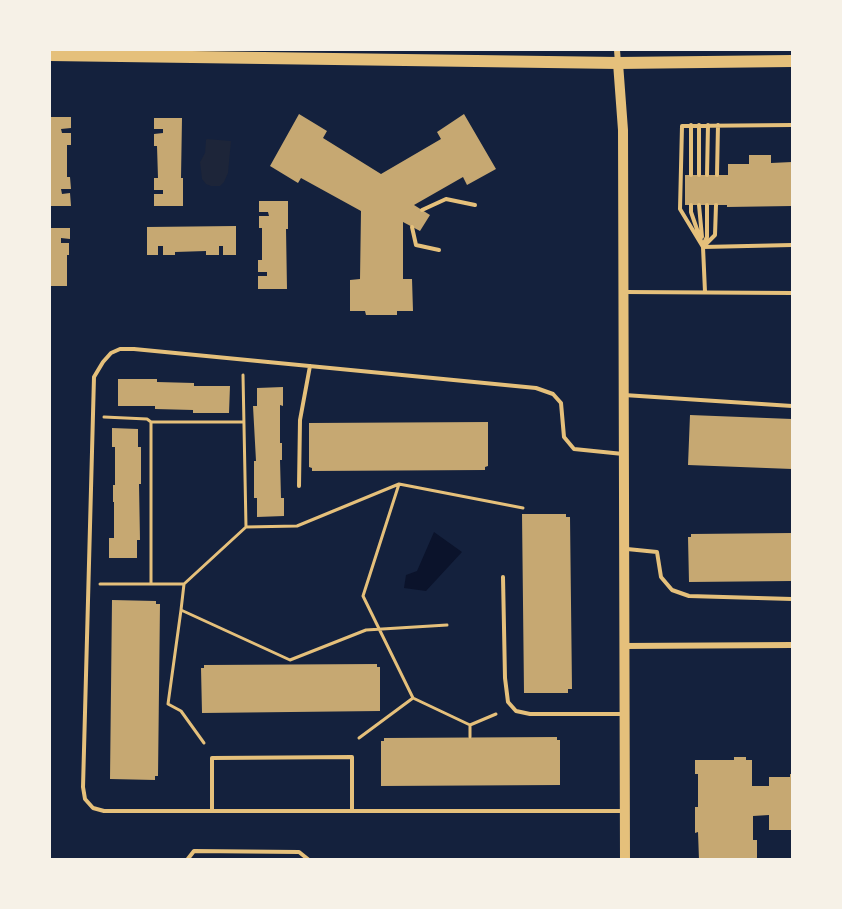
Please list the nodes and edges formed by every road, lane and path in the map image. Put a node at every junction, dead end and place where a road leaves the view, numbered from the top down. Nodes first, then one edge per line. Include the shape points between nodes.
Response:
1 (617, 50) edge
2 (50, 55) edge
3 (792, 61) edge
4 (618, 63) junction
5 (691, 125) junction
6 (699, 125) junction
7 (708, 125) junction
8 (718, 125) junction
9 (792, 125) edge
10 (691, 175) dead end
11 (699, 175) dead end
12 (707, 175) dead end
13 (717, 175) dead end
14 (475, 205) dead end
15 (691, 205) dead end
16 (699, 205) dead end
17 (707, 205) dead end
18 (716, 205) dead end
19 (422, 210) dead end
20 (412, 227) dead end
21 (792, 245) edge
22 (703, 247) junction
23 (439, 250) dead end
24 (624, 292) junction
25 (705, 292) junction
26 (792, 293) edge
27 (310, 366) junction
28 (243, 375) dead end
29 (624, 395) junction
30 (792, 406) edge
31 (102, 417) dead end
32 (151, 422) junction
33 (244, 422) junction
34 (623, 454) junction
35 (399, 484) junction
36 (299, 486) dead end
37 (523, 508) dead end
38 (246, 526) junction
39 (624, 548) junction
40 (503, 577) dead end
41 (100, 584) dead end
42 (151, 584) junction
43 (184, 584) junction
44 (792, 599) edge
45 (181, 610) junction
46 (447, 626) dead end
47 (380, 629) junction
48 (792, 645) edge
49 (624, 646) junction
50 (413, 698) junction
51 (496, 714) dead end
52 (624, 714) junction
53 (470, 725) junction
54 (470, 737) dead end
55 (359, 738) dead end
56 (204, 743) dead end
57 (212, 811) junction
58 (352, 811) junction
59 (625, 811) junction
60 (187, 860) edge
61 (309, 860) edge
62 (625, 860) edge

1 - 4 street
2 - 4 main road
3 - 4 main road
4 - 24 main road via 623,130
5 - 6 lane
5 - 10 lane
5 - 22 lane via 682,126 680,208
6 - 7 lane
6 - 11 lane
7 - 8 lane
7 - 12 lane
8 - 9 lane
8 - 13 lane
14 - 19 lane via 446,199
15 - 22 lane
16 - 22 lane
17 - 22 lane
18 - 22 lane via 715,235
20 - 23 lane via 416,245
21 - 22 lane
22 - 25 lane
24 - 25 lane
24 - 29 main road
25 - 26 lane
27 - 34 lane via 536,388 553,394 561,403 564,437 574,449
27 - 36 lane via 300,420
27 - 57 lane via 120,349 103,362 94,377 84,799 93,808 104,811
28 - 33 path
29 - 30 lane
29 - 34 main road
31 - 32 path
32 - 33 path
32 - 42 path
33 - 38 path
34 - 39 main road
35 - 37 path
35 - 38 path via 297,526
35 - 47 path via 363,596
38 - 43 path
39 - 44 lane via 657,552 661,577 672,590 689,596
39 - 49 main road
40 - 52 lane via 508,702 516,711 530,714
41 - 42 path
42 - 43 path
43 - 45 path
45 - 47 path via 290,660 366,630
45 - 56 path via 168,704 181,711
46 - 47 path
47 - 50 path
48 - 49 street
49 - 52 main road
50 - 53 path
50 - 55 path
51 - 53 path
52 - 59 main road
53 - 54 path
57 - 58 lane
57 - 58 lane via 212,758 352,757
58 - 59 lane
59 - 62 main road
60 - 61 lane via 194,851 299,852

